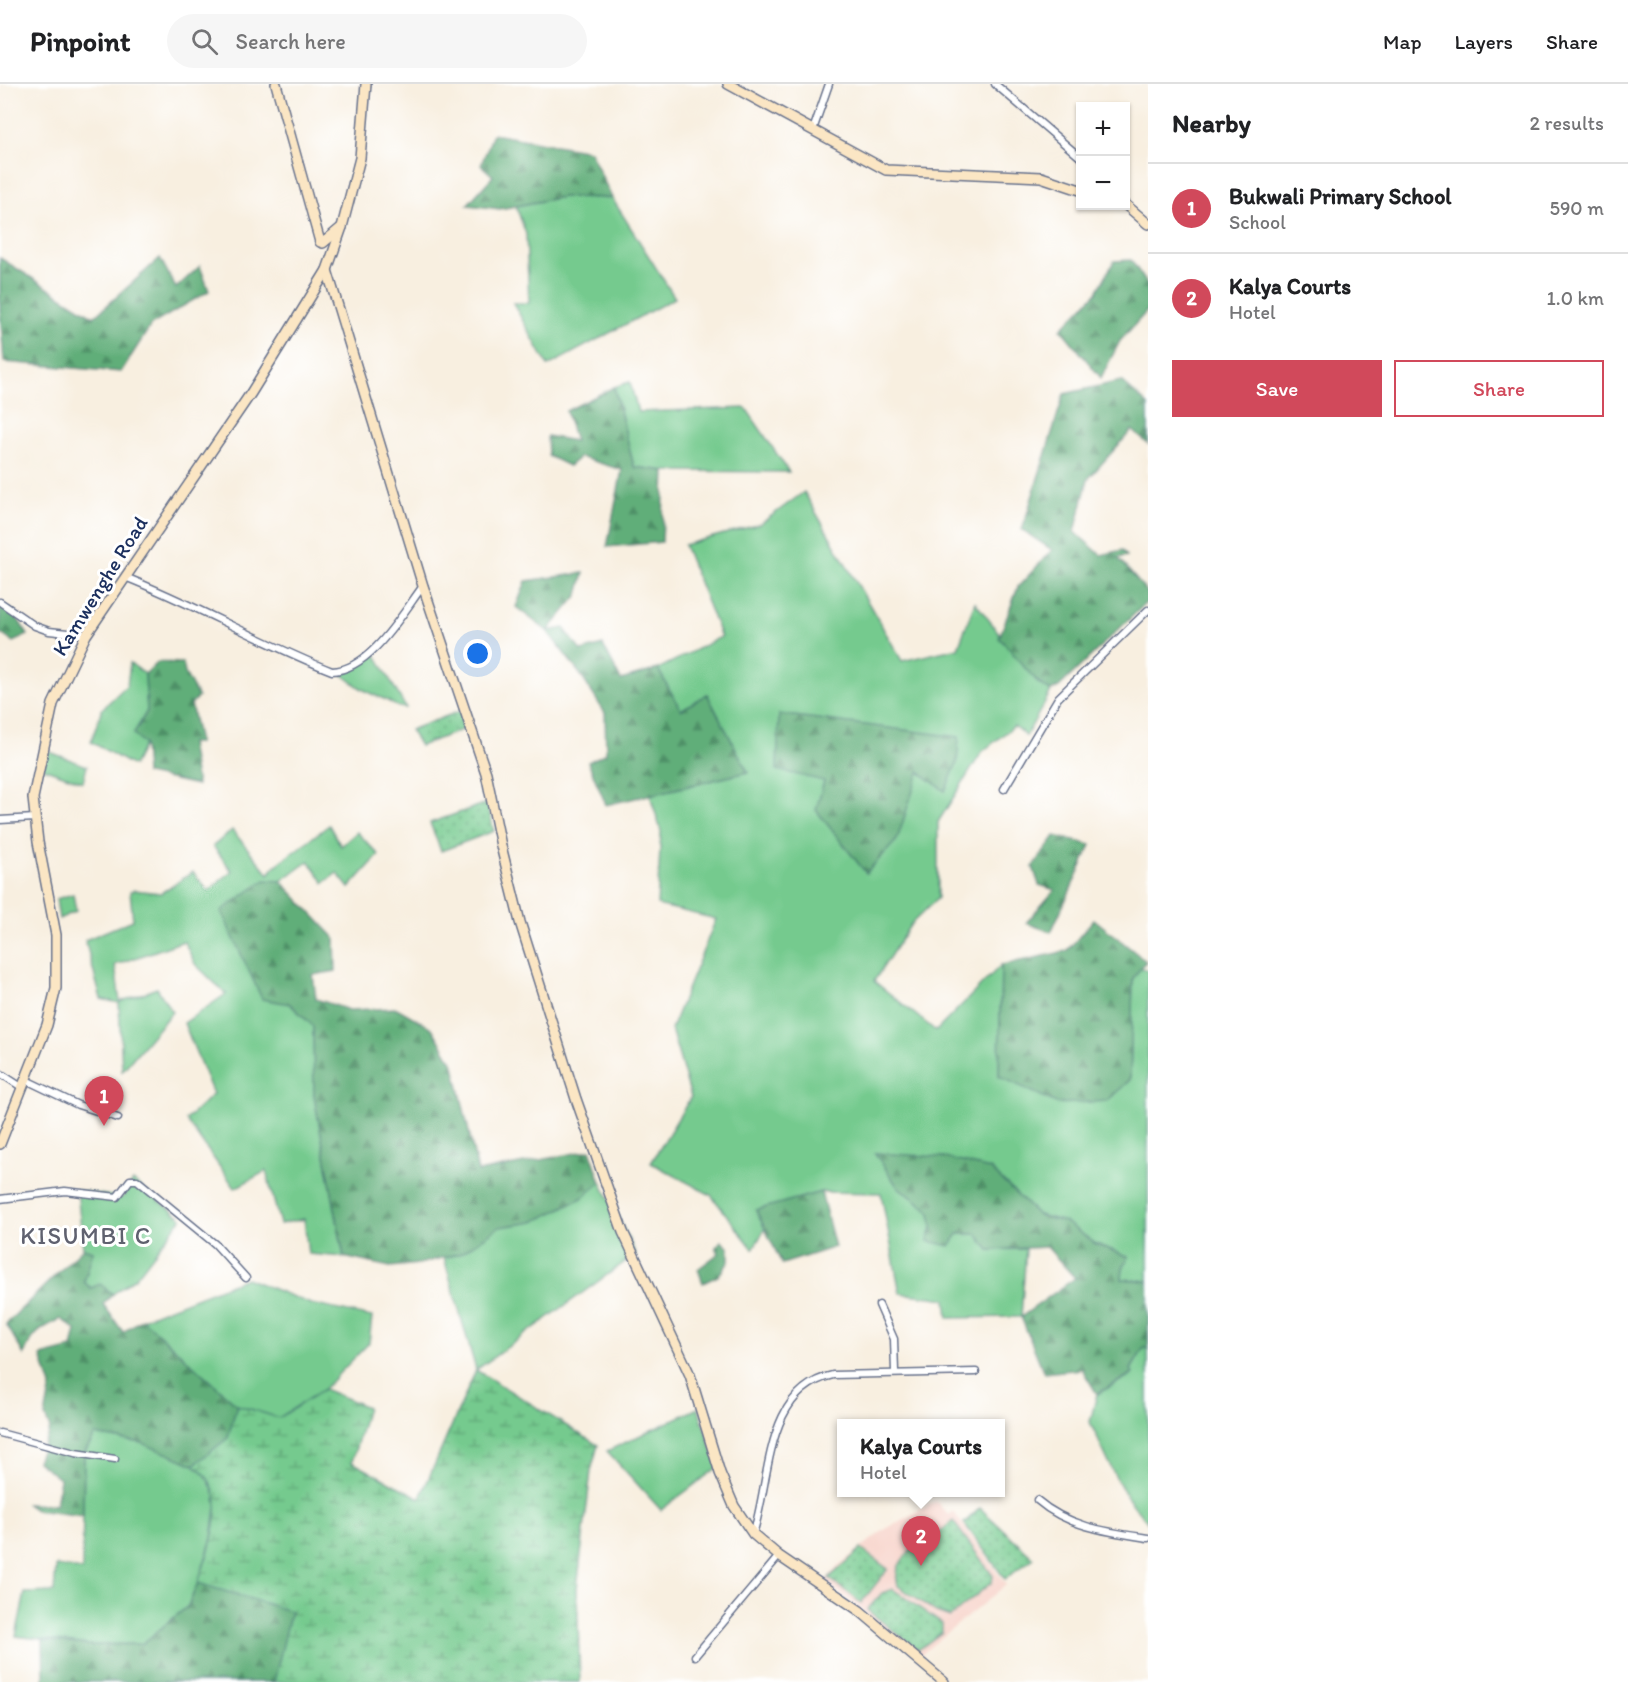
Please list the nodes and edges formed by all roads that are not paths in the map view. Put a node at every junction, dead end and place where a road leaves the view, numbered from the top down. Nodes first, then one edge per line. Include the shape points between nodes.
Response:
1 (276, 84) edge
2 (729, 84) edge
3 (830, 84) edge
4 (995, 84) edge
5 (368, 86) edge
6 (813, 130) junction
7 (1078, 156) edge
8 (1076, 189) edge
9 (1130, 209) edge
10 (1148, 224) edge
11 (342, 227) junction
12 (327, 270) junction
13 (125, 577) junction
14 (423, 586) junction
15 (0, 602) edge
16 (1148, 610) edge
17 (86, 635) junction
18 (1004, 789) dead end
19 (35, 818) junction
20 (0, 820) edge
21 (0, 1073) edge
22 (24, 1084) junction
23 (118, 1118) dead end
24 (0, 1144) edge
25 (0, 1199) edge
26 (246, 1278) dead end
27 (879, 1305) dead end
28 (895, 1372) junction
29 (976, 1372) dead end
30 (0, 1433) edge
31 (115, 1459) dead end
32 (1036, 1500) dead end
33 (753, 1533) junction
34 (1148, 1538) edge
35 (779, 1556) junction
36 (695, 1656) dead end
37 (944, 1682) edge

1 - 11 street via 320,242
2 - 6 street
3 - 6 street
4 - 7 street
5 - 11 street, Kamwenghe Road via 360,158
6 - 8 street via 895,172 1041,177
9 - 10 street
11 - 12 street, Kamwenghe Road
12 - 13 street, Kamwenghe Road via 251,393
12 - 14 street
13 - 14 street via 332,671 348,668 366,657
13 - 17 street, Kamwenghe Road
14 - 33 street via 486,773 520,922 608,1192 635,1260 690,1375 734,1506
15 - 17 street via 35,626
16 - 18 street via 1058,698
17 - 19 street, Kamwenghe Road via 50,713 35,780
19 - 20 street
19 - 22 street, Kamwenghe Road via 57,956 56,988 47,1025
21 - 22 street
22 - 23 street
22 - 24 street, Kamwenghe Road
25 - 26 street via 65,1191 117,1197 130,1180 137,1180 215,1244
27 - 28 street via 894,1339
28 - 29 street
28 - 33 street via 816,1379 795,1397 772,1444
30 - 31 street
32 - 34 street via 1053,1514 1085,1526
33 - 35 street
35 - 36 street
35 - 37 street via 860,1611

